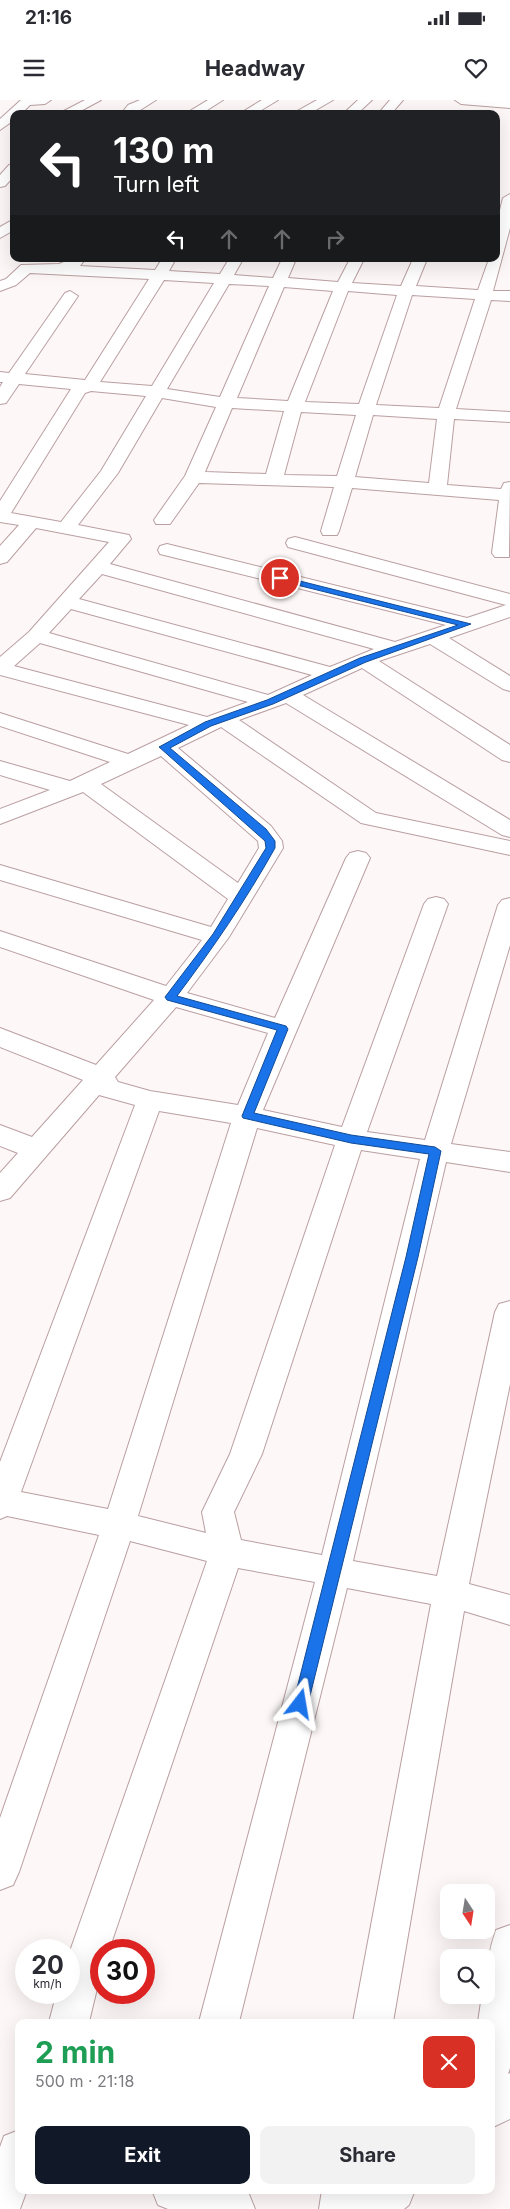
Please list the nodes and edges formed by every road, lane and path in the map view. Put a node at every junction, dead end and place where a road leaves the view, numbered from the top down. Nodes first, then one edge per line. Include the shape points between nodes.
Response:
1 (45, 100) edge
2 (94, 100) edge
3 (150, 100) edge
4 (217, 100) edge
5 (272, 100) edge
6 (327, 100) edge
7 (366, 100) edge
8 (397, 100) edge
9 (461, 100) edge
10 (490, 102) edge
11 (510, 104) edge
12 (17, 110) edge
13 (73, 110) edge
14 (130, 110) edge
15 (198, 110) edge
16 (253, 110) edge
17 (306, 110) edge
18 (355, 110) edge
19 (388, 110) edge
20 (468, 110) edge
21 (10, 117) edge
22 (0, 126) edge
23 (10, 173) edge
24 (0, 185) edge
25 (510, 198) edge
26 (10, 226) edge
27 (0, 234) edge
28 (503, 237) edge
29 (78, 262) edge
30 (168, 262) edge
31 (234, 262) edge
32 (288, 262) edge
33 (356, 262) edge
34 (419, 262) edge
35 (495, 262) edge
36 (31, 264) edge
37 (61, 269) junction
38 (160, 274) junction
39 (7, 278) edge
40 (226, 279) junction
41 (280, 281) junction
42 (344, 286) junction
43 (405, 292) junction
44 (484, 295) junction
45 (70, 296) dead end
46 (510, 296) edge
47 (0, 299) edge
48 (6, 377) edge
49 (90, 385) junction
50 (157, 392) junction
51 (0, 399) edge
52 (226, 403) junction
53 (294, 407) junction
54 (364, 410) junction
55 (446, 414) junction
56 (510, 418) edge
57 (194, 477) junction
58 (274, 479) junction
59 (345, 482) junction
60 (438, 488) junction
61 (509, 492) edge
62 (0, 516) edge
63 (163, 520) dead end
64 (32, 522) junction
65 (66, 528) junction
66 (330, 531) dead end
67 (294, 543) dead end
68 (167, 550) dead end
69 (502, 553) dead end
70 (0, 558) edge
71 (99, 567) junction
72 (510, 600) edge
73 (68, 602) junction
74 (510, 610) edge
75 (467, 624) junction
76 (36, 636) junction
77 (432, 636) junction
78 (396, 649) junction
79 (363, 660) junction
80 (0, 669) edge
81 (330, 674) junction
82 (510, 685) edge
83 (278, 698) junction
84 (0, 719) edge
85 (216, 722) junction
86 (164, 747) junction
87 (510, 755) edge
88 (129, 761) junction
89 (0, 768) edge
90 (78, 786) junction
91 (0, 817) edge
92 (510, 830) edge
93 (510, 848) edge
94 (358, 858) dead end
95 (0, 872) edge
96 (242, 898) junction
97 (436, 904) dead end
98 (510, 905) edge
99 (216, 937) junction
100 (0, 939) edge
101 (171, 997) junction
102 (283, 1029) junction
103 (0, 1037) edge
104 (102, 1077) junction
105 (150, 1100) junction
106 (247, 1116) junction
107 (0, 1135) edge
108 (351, 1139) junction
109 (38, 1150) junction
110 (435, 1151) junction
111 (510, 1162) edge
112 (0, 1191) edge
113 (510, 1312) edge
114 (0, 1502) edge
115 (120, 1525) junction
116 (228, 1552) junction
117 (334, 1572) junction
118 (450, 1593) junction
119 (510, 1610) edge
120 (0, 1872) edge
121 (510, 1944) edge
122 (70, 2019) edge
123 (220, 2019) edge
124 (374, 2019) edge
125 (495, 2040) edge
126 (510, 2093) edge
127 (495, 2105) edge
128 (0, 2146) edge
129 (15, 2151) edge
130 (15, 2164) edge
131 (187, 2194) edge
132 (342, 2194) edge
133 (389, 2194) edge
134 (0, 2207) edge
135 (234, 2209) edge
136 (340, 2209) edge
137 (372, 2209) edge

1 - 12 street via 27,101
2 - 13 street
3 - 14 street
4 - 15 street
5 - 16 street
6 - 17 street
7 - 18 street
8 - 19 street
9 - 10 street
10 - 11 street
10 - 20 street
21 - 22 street
23 - 24 street
25 - 28 street
26 - 27 street
29 - 37 street
30 - 38 street
31 - 40 street
32 - 41 street
33 - 42 street
34 - 43 street
35 - 44 street
36 - 37 street
36 - 39 street
37 - 38 street
38 - 40 street
38 - 49 street
39 - 47 street
40 - 41 street
40 - 50 street
41 - 42 street
41 - 52 street
42 - 43 street
42 - 53 street
43 - 44 street
43 - 54 street
44 - 46 street
44 - 55 street
45 - 48 street
48 - 49 street
48 - 51 street
49 - 50 street
49 - 62 street via 79,390
50 - 52 street
50 - 65 street via 109,473
52 - 53 street
52 - 57 street
53 - 54 street
53 - 58 street
54 - 55 street
54 - 59 street
55 - 56 street
55 - 60 street
57 - 58 street
57 - 63 street
58 - 59 street
59 - 60 street
59 - 66 street
60 - 61 street
61 - 69 street
62 - 64 street
64 - 65 street
64 - 70 street
65 - 71 street via 122,539
67 - 72 street
68 - 75 street
71 - 73 street
71 - 78 street
73 - 76 street
73 - 81 street
74 - 75 street
75 - 77 street
76 - 80 street
76 - 83 street
77 - 78 street
77 - 82 street
78 - 79 street
79 - 81 street
79 - 87 street
80 - 85 street
81 - 83 street
83 - 85 street
83 - 92 street
84 - 88 street
85 - 86 street
85 - 93 street via 369,818
86 - 88 street
86 - 96 street via 270,841 271,848
88 - 90 street
89 - 90 street
90 - 91 street
90 - 96 street
94 - 102 street
95 - 99 street
96 - 99 street
97 - 108 street
98 - 110 street
99 - 101 street
100 - 101 street
101 - 102 street
101 - 104 street
102 - 106 street
103 - 104 street
104 - 105 street via 109,1089
104 - 109 street
105 - 106 street
105 - 114 street
106 - 108 street
106 - 115 street
107 - 109 street
108 - 110 street
108 - 116 street via 246,1454 218,1512
109 - 112 street
110 - 111 street
110 - 117 street
113 - 118 street
114 - 115 street
115 - 116 street
115 - 120 street
116 - 117 street
116 - 122 street via 80,1977
117 - 118 street
117 - 123 street
118 - 119 street
118 - 124 street
121 - 125 street
126 - 127 street
128 - 129 street
130 - 134 street
131 - 135 street
132 - 136 street
133 - 137 street

